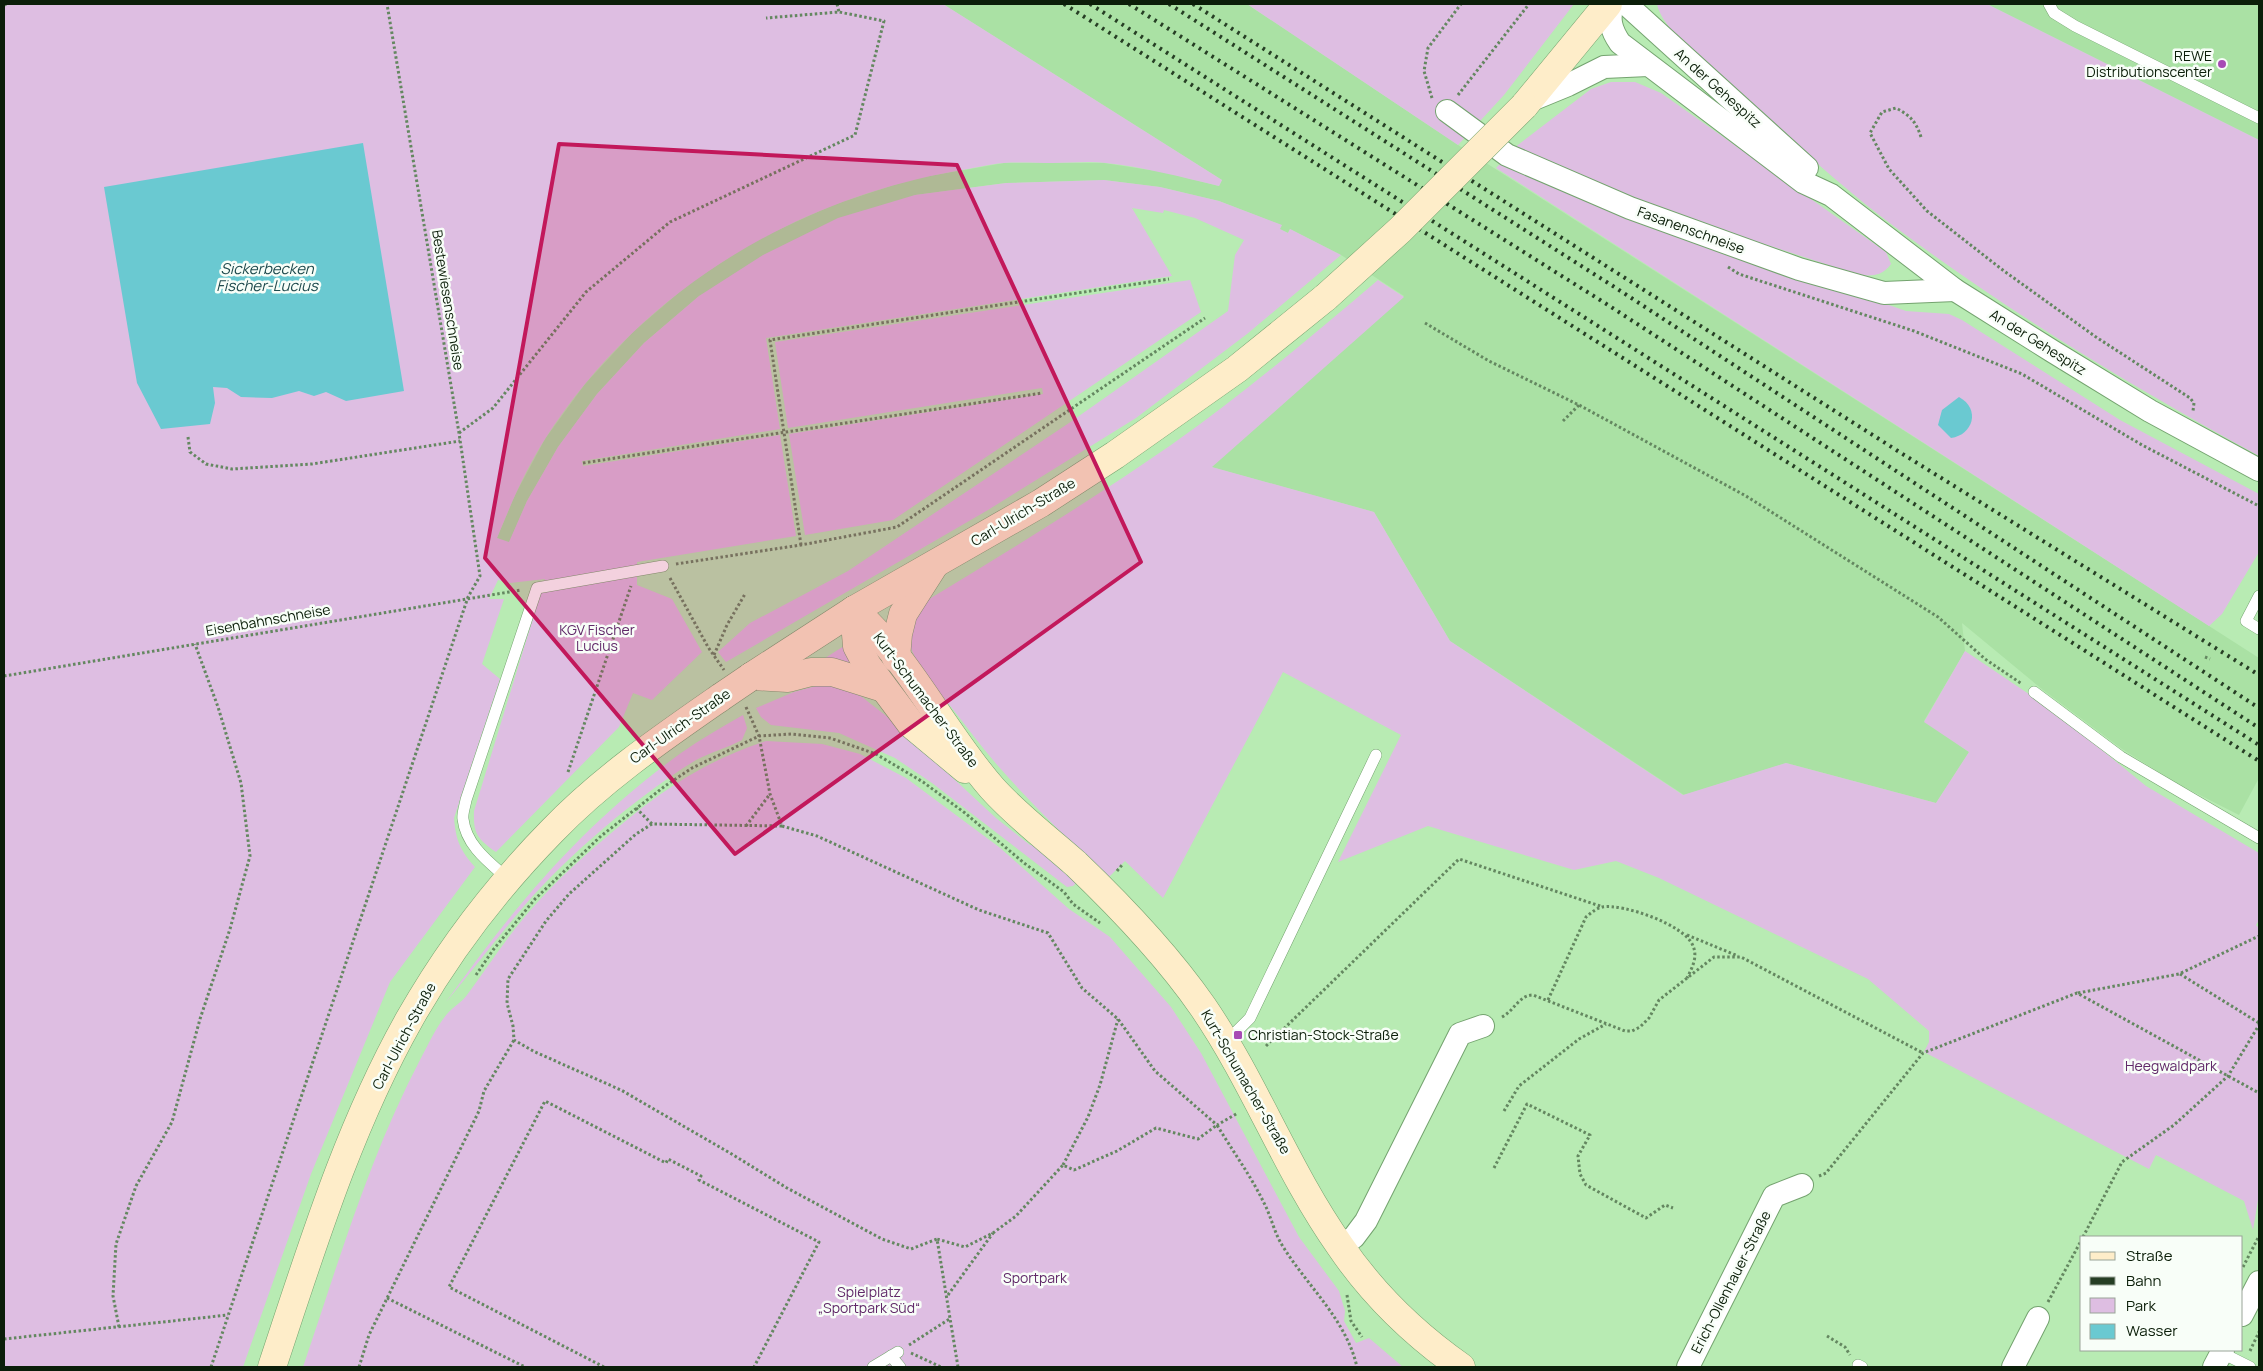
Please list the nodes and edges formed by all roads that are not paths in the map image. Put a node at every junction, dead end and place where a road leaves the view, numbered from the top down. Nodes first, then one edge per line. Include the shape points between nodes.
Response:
1 (1608, 4) edge
2 (1613, 4) edge
3 (1626, 4) edge
4 (2048, 4) edge
5 (1648, 65) junction
6 (1526, 104) junction
7 (1449, 107) road end
8 (2259, 118) edge
9 (1830, 195) junction
10 (1955, 290) junction
11 (2259, 470) edge
12 (664, 566) road end
13 (934, 566) junction
14 (2259, 596) edge
15 (854, 610) junction
16 (2259, 629) edge
17 (896, 658) junction
18 (751, 677) junction
19 (883, 688) junction
20 (2034, 692) road end
21 (1376, 755) dead end
22 (992, 788) junction
23 (2259, 838) edge
24 (508, 878) junction
25 (1483, 1026) road end
26 (1226, 1042) junction
27 (1802, 1186) road end
28 (1340, 1247) junction
29 (2259, 1282) edge
30 (2243, 1313) edge
31 (2038, 1318) road end
32 (2220, 1357) edge
33 (272, 1367) edge
34 (873, 1367) edge
35 (900, 1367) edge
36 (1461, 1367) edge
37 (1688, 1367) edge
38 (2013, 1367) edge
39 (2250, 1367) edge

1 - 6 main road, Carl-Ulrich-Straße
2 - 5 street, An der Gehespitz via 1609,16 1613,33 1620,43
3 - 9 street, An der Gehespitz via 1812,172
4 - 8 lane via 2054,13 2076,26
5 - 6 street via 1604,67
5 - 9 street, An der Gehespitz via 1804,182
6 - 13 main road, Carl-Ulrich-Straße, bridge via 1400,230 1326,297 1237,369 1145,435 1041,503
7 - 10 street, Fasanenschneise via 1507,155 1630,208 1799,269 1884,293
9 - 10 street, An der Gehespitz
10 - 11 street, An der Gehespitz via 2150,411
12 - 24 lane via 537,588 462,818 470,839 482,856
13 - 15 main road, Carl-Ulrich-Straße
13 - 17 main road via 903,614
14 - 16 lane via 2246,622
15 - 17 main road, Kurt-Schumacher-Straße via 881,636
15 - 18 main road, Carl-Ulrich-Straße
15 - 19 main road, Kurt-Schumacher-Straße via 857,646
17 - 22 main road, Kurt-Schumacher-Straße
18 - 19 main road via 788,678 811,672 832,672
18 - 24 main road, Carl-Ulrich-Straße, bridge via 641,753 552,830
19 - 22 main road, Kurt-Schumacher-Straße via 911,724
20 - 23 lane via 2122,757
21 - 26 lane via 1250,1018
22 - 26 main road, Kurt-Schumacher-Straße via 1077,865 1137,926 1186,984
24 - 33 main road, Carl-Ulrich-Straße via 430,986 389,1058 326,1208
25 - 28 street via 1460,1034 1366,1221 1354,1237
26 - 28 main road, Kurt-Schumacher-Straße via 1244,1110
27 - 37 street, Erich-Ollenhauer-Straße via 1774,1196
28 - 36 main road, Kurt-Schumacher-Straße via 1395,1311
29 - 30 street
31 - 38 street
32 - 39 lane
34 - 35 lane via 895,1354

